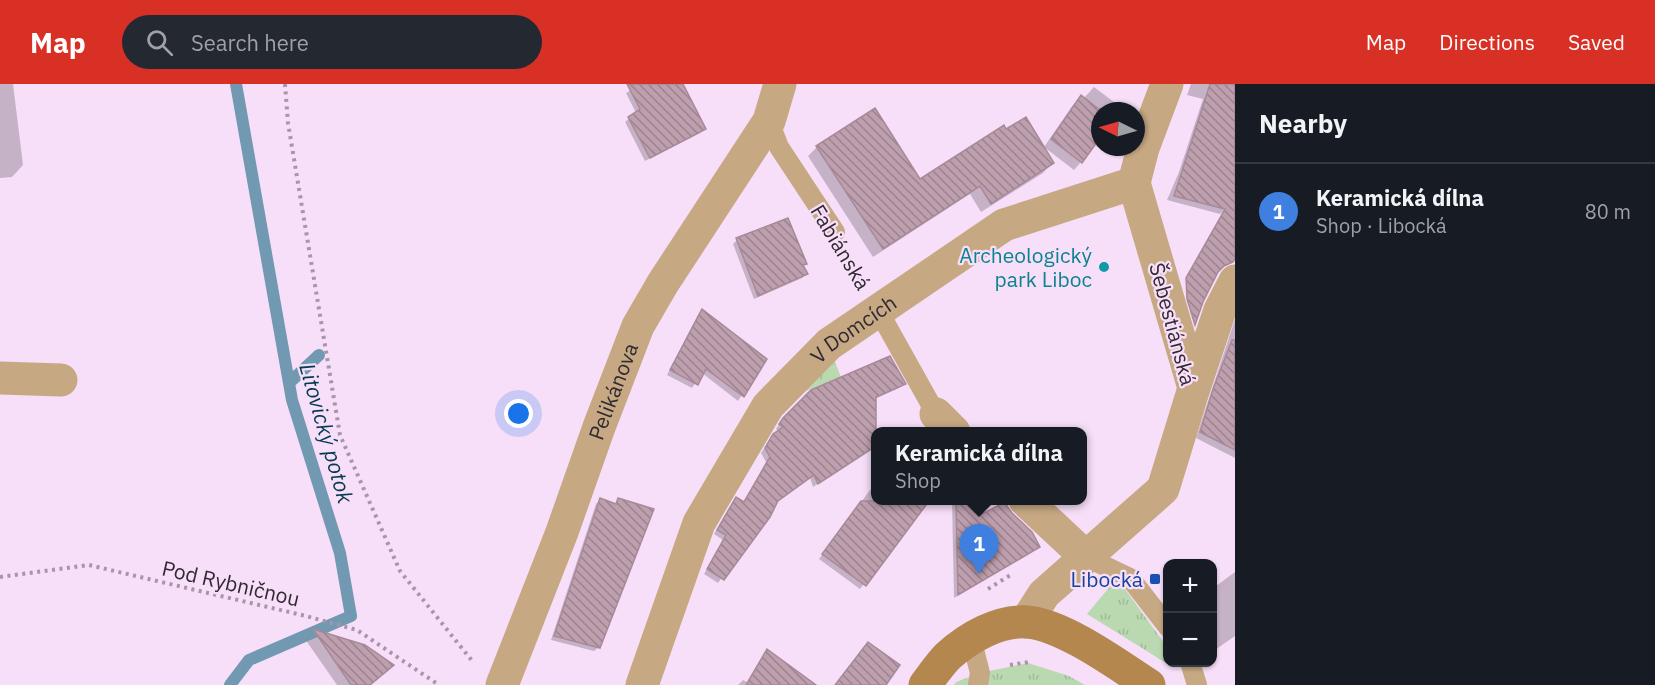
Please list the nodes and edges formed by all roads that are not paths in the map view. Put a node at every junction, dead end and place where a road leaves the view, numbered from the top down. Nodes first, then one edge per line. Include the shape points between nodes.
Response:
1 (780, 84) edge
2 (1167, 84) edge
3 (769, 121) junction
4 (1134, 183) junction
5 (835, 232) road end
6 (1235, 281) edge
7 (878, 310) junction
8 (0, 378) edge
9 (61, 380) dead end
10 (1194, 388) junction
11 (945, 423) edge
12 (1029, 505) edge
13 (1086, 557) junction
14 (1026, 622) junction
15 (1163, 622) edge
16 (971, 638) junction
17 (1191, 667) edge
18 (490, 677) edge
19 (642, 685) edge
20 (925, 685) edge
21 (978, 685) edge
22 (1149, 685) edge
23 (1197, 685) edge

1 - 3 street, Pelikánova
2 - 4 street
3 - 5 lane, Fabiánská via 779,147
3 - 18 street, Pelikánova via 638,326 562,532
4 - 7 street, V Domcích via 1004,225
4 - 10 street, Šebestiánská
6 - 10 street via 1220,310
7 - 11 lane, Fabiánská
7 - 19 street, V Domcích via 829,344 768,406 699,523
8 - 9 street
10 - 13 street, Šebestiánská via 1163,489
12 - 13 street
13 - 14 street, Šebestiánská via 1044,594
13 - 15 lane via 1130,578
14 - 16 street via 1000,626
14 - 22 street via 1066,634
16 - 20 street via 947,657
16 - 21 lane via 980,673
17 - 23 lane

